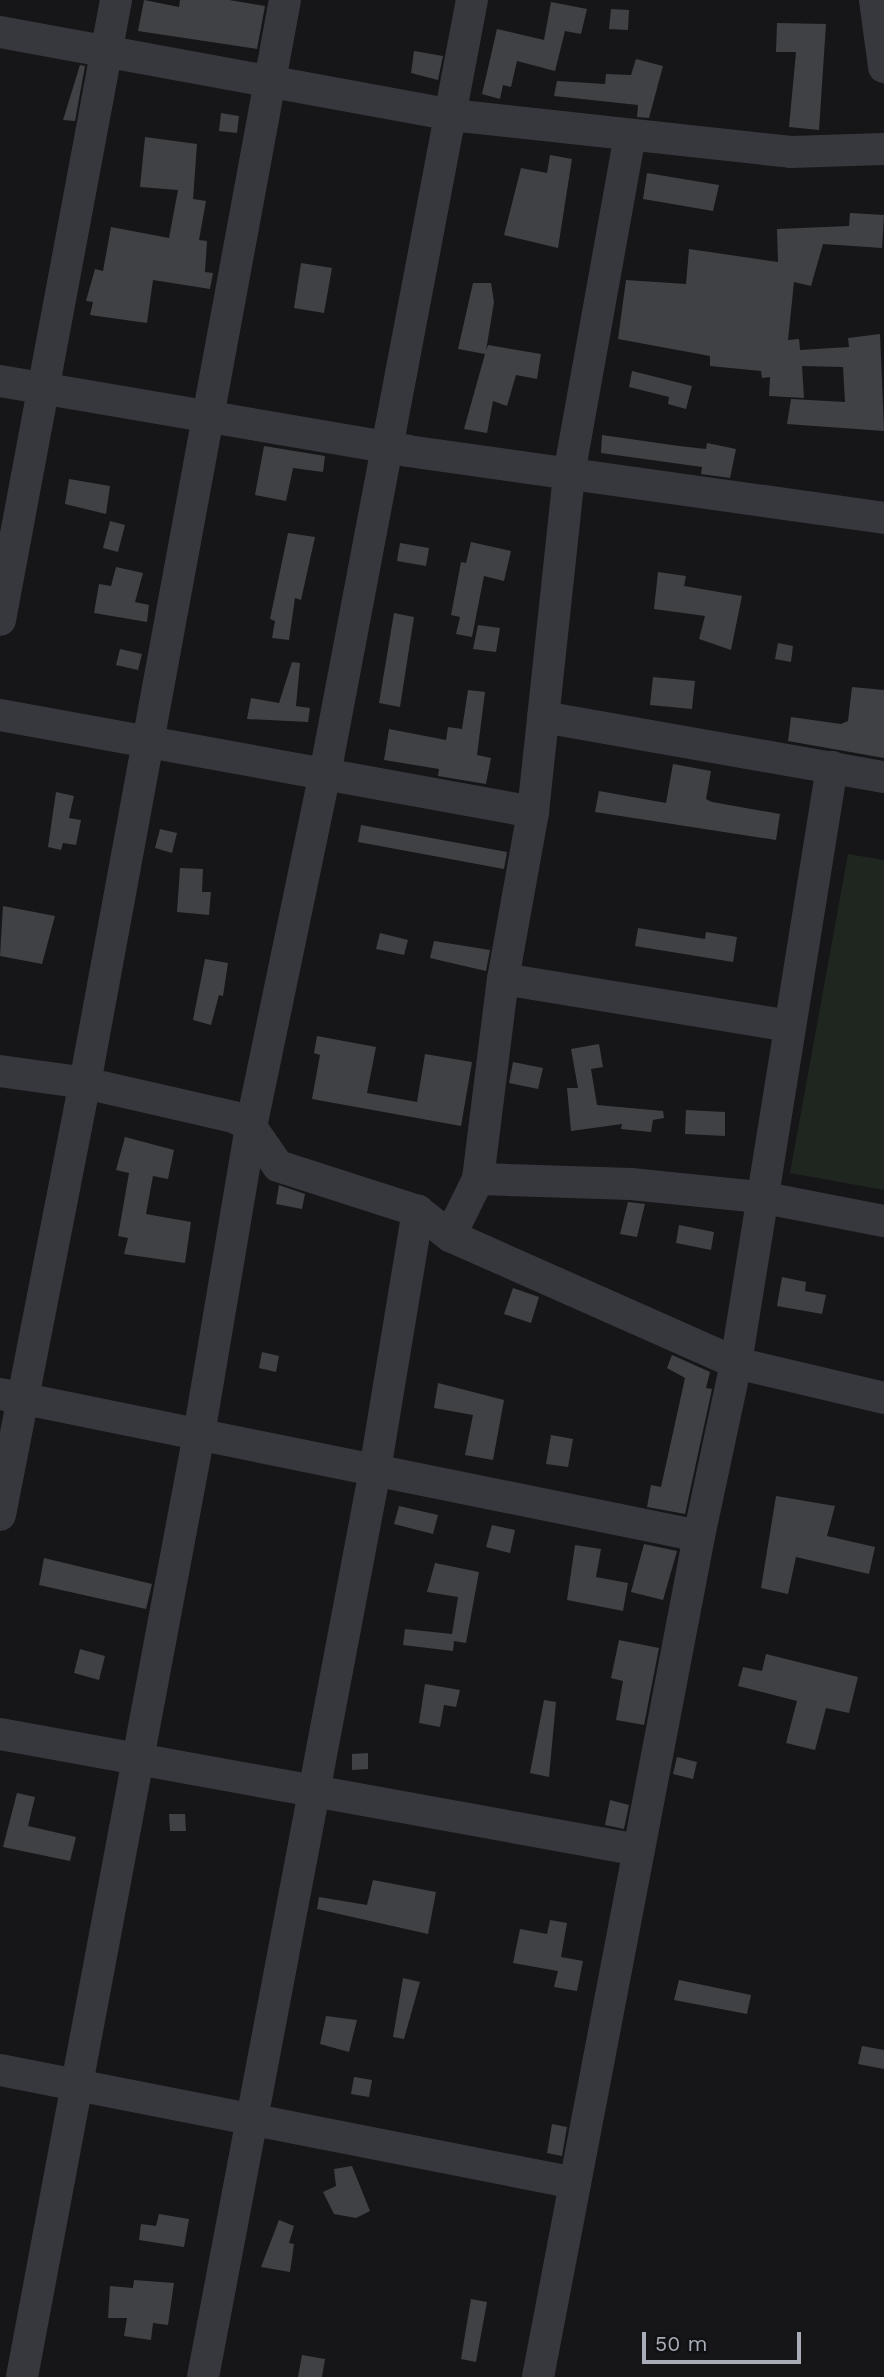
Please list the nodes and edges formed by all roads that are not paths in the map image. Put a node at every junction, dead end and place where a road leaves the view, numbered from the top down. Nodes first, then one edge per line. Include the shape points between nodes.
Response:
1 (116, 0) edge
2 (285, 0) edge
3 (472, 0) edge
4 (875, 0) edge
5 (0, 32) edge
6 (106, 52) junction
7 (884, 67) edge
8 (270, 82) junction
9 (451, 116) junction
10 (630, 135) junction
11 (884, 149) edge
12 (0, 381) edge
13 (43, 389) junction
14 (208, 417) junction
15 (387, 448) junction
16 (569, 474) junction
17 (884, 518) edge
18 (0, 621) edge
19 (0, 715) edge
20 (544, 717) junction
21 (147, 742) junction
22 (832, 767) junction
23 (325, 775) junction
24 (884, 777) edge
25 (533, 812) junction
26 (503, 979) junction
27 (789, 1026) junction
28 (0, 1070) edge
29 (85, 1083) junction
30 (251, 1127) junction
31 (478, 1179) junction
32 (760, 1197) junction
33 (418, 1210) junction
34 (884, 1221) edge
35 (450, 1236) junction
36 (736, 1363) junction
37 (11, 1396) edge
38 (884, 1398) edge
39 (199, 1434) junction
40 (375, 1471) junction
41 (0, 1515) edge
42 (698, 1536) junction
43 (0, 1734) edge
44 (138, 1759) junction
45 (312, 1790) junction
46 (639, 1850) junction
47 (0, 2070) edge
48 (77, 2085) junction
49 (251, 2119) junction
50 (575, 2183) junction
51 (22, 2377) edge
52 (203, 2377) edge
53 (538, 2377) edge

1 - 6 street
2 - 8 street
3 - 9 street
4 - 7 street
5 - 6 street
6 - 8 street
6 - 13 street
8 - 9 street
8 - 14 street
9 - 10 street
9 - 15 street
10 - 11 street via 790,152
10 - 16 street
12 - 13 street
13 - 14 street
13 - 18 street
14 - 15 street
14 - 21 street
15 - 16 street
15 - 23 street
16 - 17 street
16 - 20 street
19 - 21 street
20 - 22 street
20 - 25 street
21 - 23 street
21 - 29 street
22 - 24 street
22 - 27 street
23 - 25 street
23 - 30 street
25 - 26 street
26 - 27 street
26 - 31 street
27 - 32 street
28 - 29 street
29 - 30 street via 234,1117
29 - 37 street
30 - 33 street via 278,1166
30 - 39 street
31 - 32 street via 631,1184
31 - 35 street
32 - 34 street
32 - 36 street
33 - 35 street
33 - 40 street
35 - 36 street
36 - 38 street
36 - 42 street
37 - 39 street
37 - 41 street
39 - 40 street
39 - 44 street
40 - 42 street
40 - 45 street
42 - 46 street
43 - 44 street
44 - 45 street
44 - 48 street
45 - 46 street
45 - 49 street
46 - 50 street
47 - 48 street
48 - 49 street
48 - 51 street
49 - 50 street
49 - 52 street
50 - 53 street

